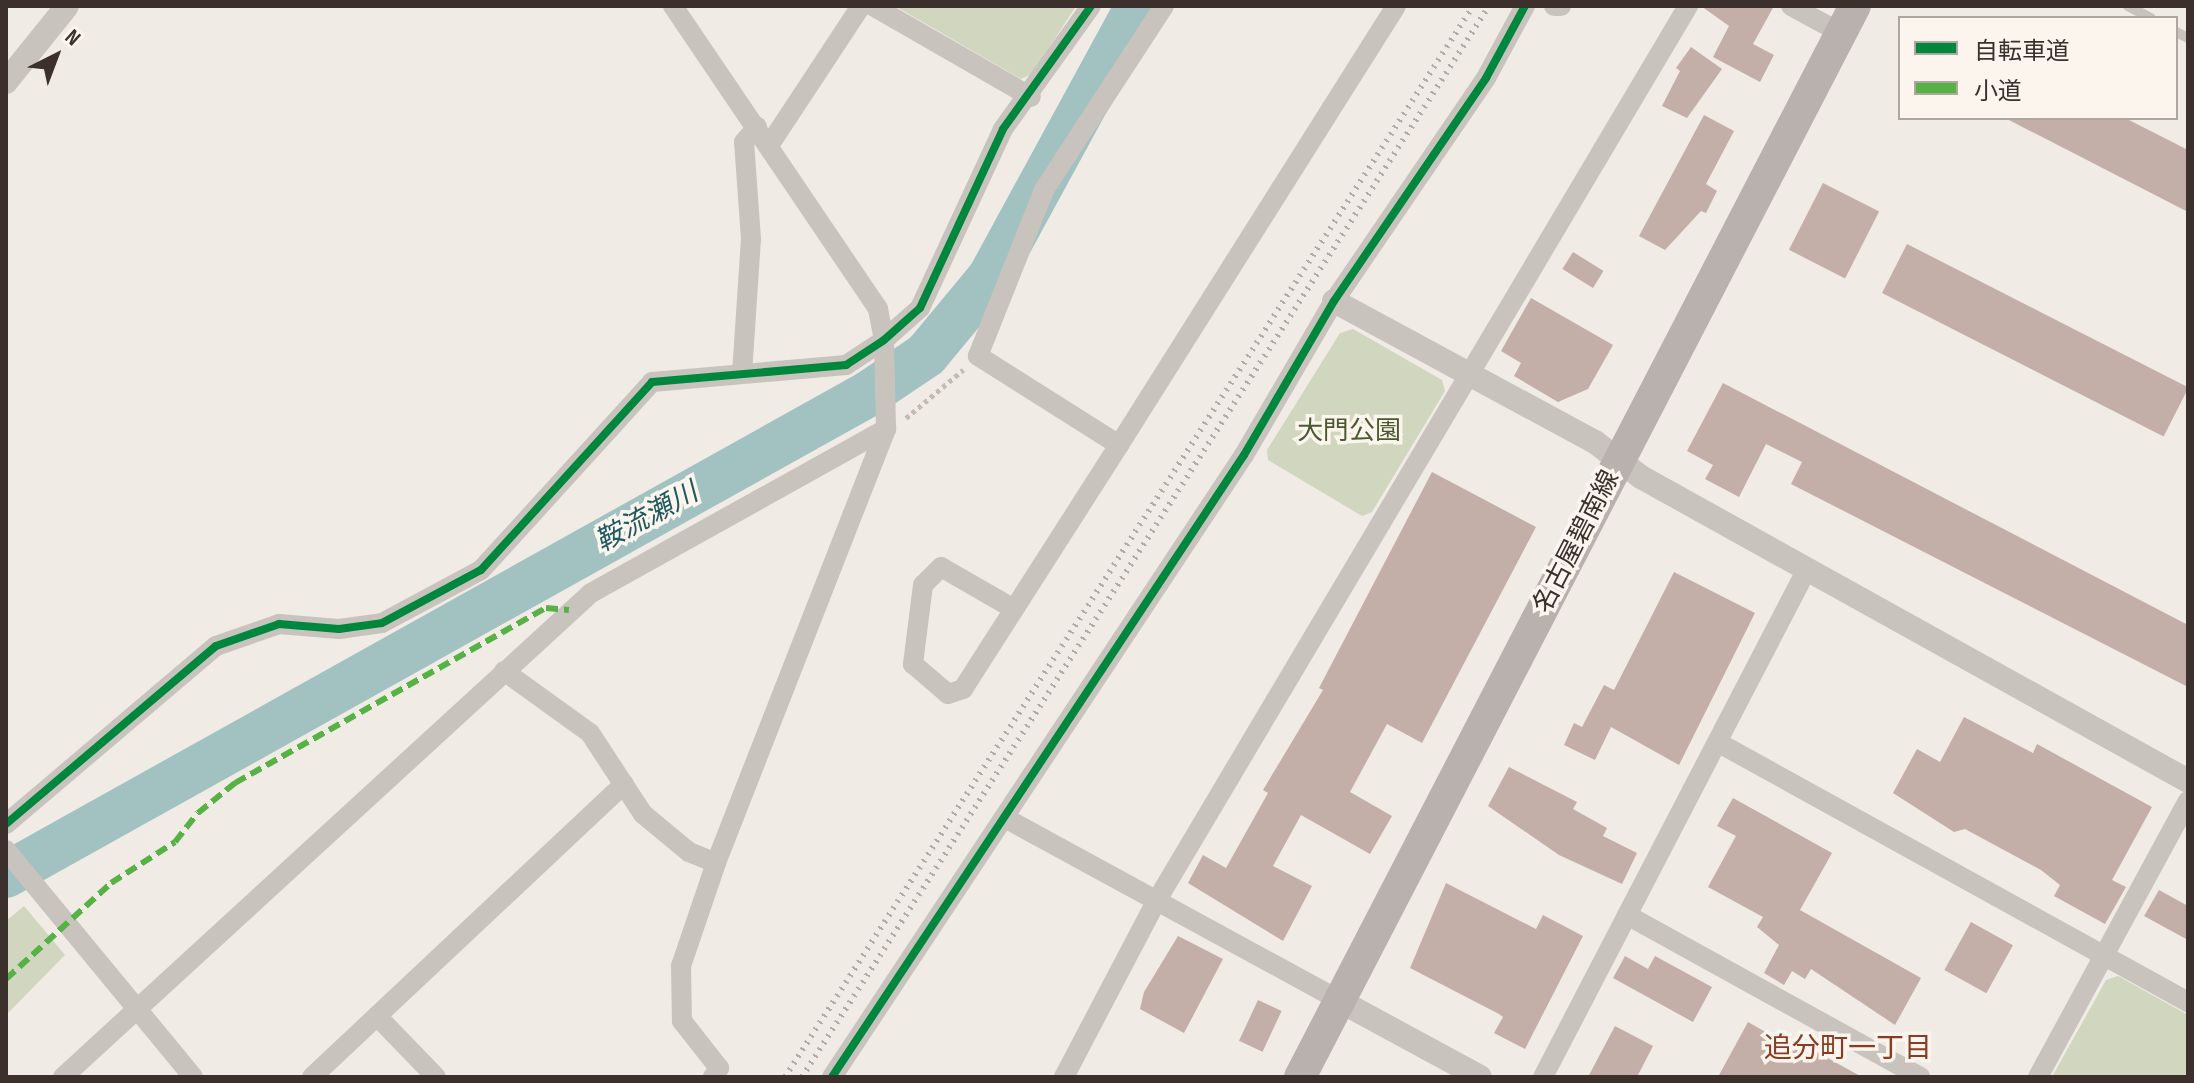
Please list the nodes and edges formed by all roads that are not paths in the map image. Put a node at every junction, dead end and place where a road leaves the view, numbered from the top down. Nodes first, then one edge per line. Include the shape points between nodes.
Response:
1 (67, 6) edge
2 (673, 6) edge
3 (861, 6) edge
4 (873, 6) edge
5 (1091, 6) edge
6 (1164, 6) edge
7 (1396, 6) edge
8 (1525, 6) edge
9 (1554, 6) edge
10 (1561, 6) edge
11 (1688, 6) edge
12 (1791, 6) edge
13 (2128, 6) edge
14 (2147, 16) edge
15 (1848, 19) edge
16 (6, 82) edge
17 (1031, 97) junction
18 (757, 127) junction
19 (770, 144) junction
20 (1334, 301) junction
21 (884, 342) junction
22 (742, 374) junction
23 (1469, 374) junction
24 (886, 424) junction
25 (1119, 445) junction
26 (1619, 460) junction
27 (1807, 569) junction
28 (1014, 609) junction
29 (504, 671) junction
30 (1719, 743) junction
31 (2188, 781) edge
32 (624, 784) junction
33 (2188, 801) edge
34 (1005, 818) junction
35 (6, 824) edge
36 (6, 850) edge
37 (716, 863) junction
38 (1157, 900) junction
39 (1627, 915) junction
40 (2105, 956) junction
41 (1340, 1001) junction
42 (2188, 1002) edge
43 (139, 1008) junction
44 (377, 1016) junction
45 (63, 1077) edge
46 (193, 1077) edge
47 (312, 1077) edge
48 (436, 1077) edge
49 (713, 1077) edge
50 (832, 1077) edge
51 (1064, 1077) edge
52 (1300, 1077) edge
53 (1480, 1077) edge
54 (1543, 1077) edge
55 (1920, 1077) edge
56 (2038, 1077) edge

1 - 16 street
2 - 18 street
3 - 19 street
4 - 17 street
5 - 17 street
6 - 25 street via 1044,190 978,356
7 - 25 street
8 - 20 street via 1486,78
9 - 10 street
11 - 23 street
12 - 15 street
13 - 14 lane
15 - 26 main road, 名古屋碧南線
17 - 21 street via 1003,129 920,308
18 - 19 street
18 - 22 street via 744,142 751,239
19 - 21 street via 878,309
20 - 23 street
20 - 34 street via 1244,455
21 - 22 street via 846,365
21 - 24 street
22 - 35 street via 652,382 481,570 382,623 339,629 279,624 216,646
23 - 26 street
23 - 38 street
24 - 29 street via 591,593
24 - 37 street
25 - 28 street
26 - 27 street
26 - 41 main road, 名古屋碧南線
27 - 30 street
27 - 31 street
28 - 28 street via 941,567 923,585 913,664 948,694 963,689
29 - 32 street via 590,733
29 - 43 street
30 - 39 street
30 - 40 street
32 - 37 street via 653,822 689,852
32 - 44 street
33 - 40 street
34 - 38 street
34 - 50 street
36 - 43 street
37 - 49 street via 681,966 682,1021 719,1068
38 - 41 street
38 - 51 street
39 - 54 street
39 - 55 street
40 - 42 street
40 - 56 street
41 - 52 main road, 名古屋碧南線
41 - 53 street
43 - 45 street
43 - 46 street
44 - 47 street
44 - 48 street

